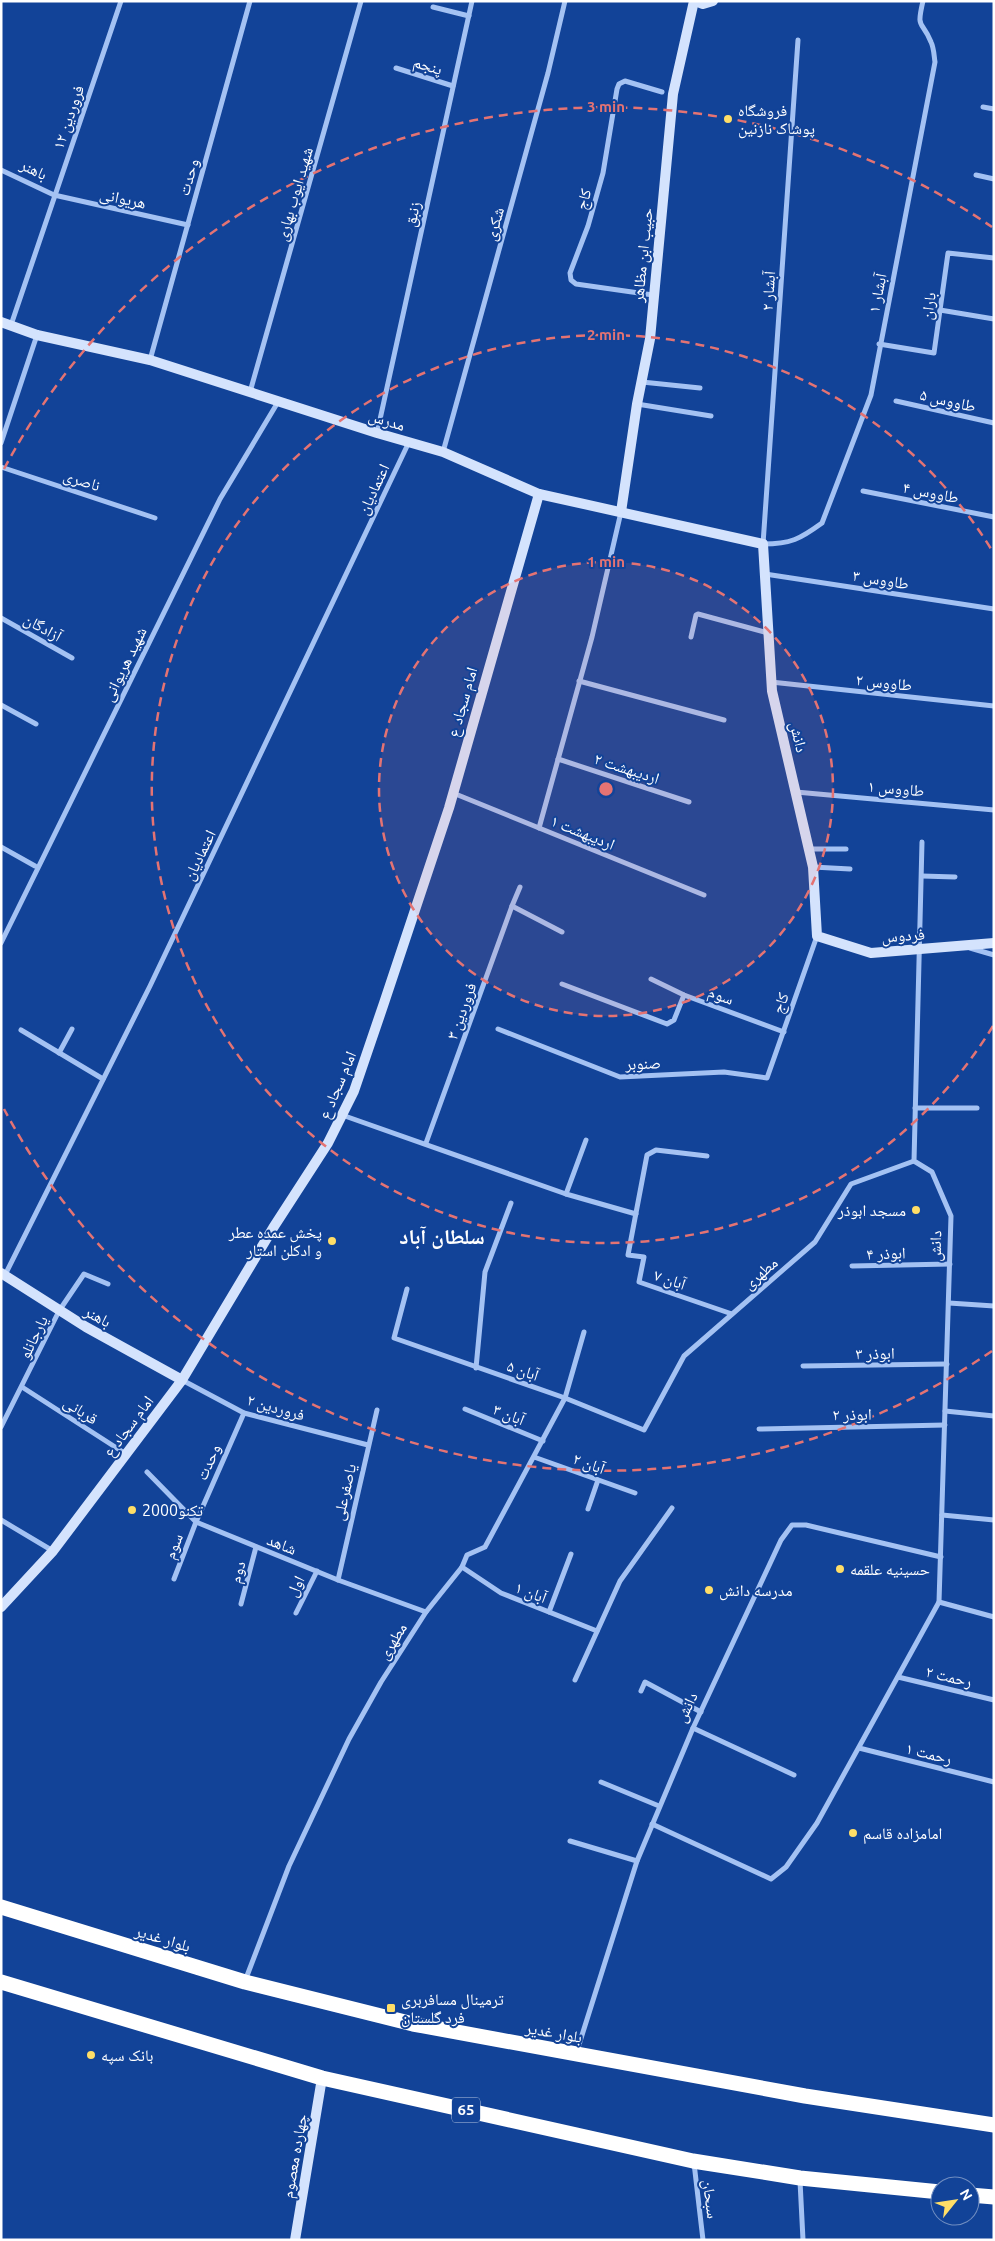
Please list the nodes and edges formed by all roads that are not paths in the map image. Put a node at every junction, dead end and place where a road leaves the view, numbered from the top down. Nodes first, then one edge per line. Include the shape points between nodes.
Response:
1 (121, 1) edge
2 (250, 1) edge
3 (361, 1) edge
4 (472, 1) edge
5 (566, 1) edge
6 (694, 1) edge
7 (713, 1) edge
8 (923, 1) edge
9 (433, 7) dead end
10 (469, 16) junction
11 (798, 40) dead end
12 (396, 68) dead end
13 (454, 86) junction
14 (662, 92) dead end
15 (983, 107) dead end
16 (994, 109) edge
17 (1, 170) edge
18 (976, 175) dead end
19 (994, 179) edge
20 (54, 195) junction
21 (188, 225) junction
22 (994, 258) edge
23 (653, 295) junction
24 (940, 310) junction
25 (994, 319) edge
26 (6, 324) edge
27 (37, 335) junction
28 (880, 344) junction
29 (150, 360) junction
30 (642, 382) junction
31 (700, 388) dead end
32 (250, 393) junction
33 (896, 401) dead end
34 (278, 402) junction
35 (637, 404) junction
36 (710, 416) dead end
37 (994, 423) edge
38 (376, 433) junction
39 (409, 442) junction
40 (1, 443) edge
41 (443, 452) junction
42 (1, 466) edge
43 (863, 490) dead end
44 (539, 494) junction
45 (621, 512) junction
46 (994, 517) edge
47 (156, 518) dead end
48 (763, 544) junction
49 (765, 574) junction
50 (994, 609) edge
51 (1, 618) edge
52 (768, 633) junction
53 (691, 637) dead end
54 (72, 658) dead end
55 (580, 680) junction
56 (771, 682) junction
57 (1, 705) edge
58 (994, 706) edge
59 (724, 720) dead end
60 (36, 724) dead end
61 (558, 759) junction
62 (453, 792) junction
63 (796, 792) junction
64 (689, 802) dead end
65 (994, 810) edge
66 (539, 828) junction
67 (922, 842) dead end
68 (1, 847) edge
69 (809, 849) junction
70 (846, 849) dead end
71 (35, 866) dead end
72 (813, 867) junction
73 (850, 868) dead end
74 (922, 876) junction
75 (955, 877) dead end
76 (520, 887) dead end
77 (704, 895) dead end
78 (512, 906) junction
79 (562, 932) dead end
80 (817, 936) junction
81 (1, 943) edge
82 (994, 943) edge
83 (964, 946) junction
84 (920, 949) junction
85 (994, 955) edge
86 (652, 979) dead end
87 (562, 984) dead end
88 (684, 995) junction
89 (72, 1029) dead end
90 (498, 1029) dead end
91 (21, 1030) dead end
92 (784, 1032) junction
93 (59, 1053) junction
94 (767, 1078) joint
95 (104, 1079) junction
96 (915, 1108) junction
97 (977, 1108) dead end
98 (342, 1115) junction
99 (586, 1140) dead end
100 (426, 1143) junction
101 (707, 1156) dead end
102 (914, 1161) junction
103 (566, 1194) junction
104 (511, 1203) dead end
105 (636, 1214) junction
106 (950, 1264) junction
107 (852, 1266) dead end
108 (3, 1275) edge
109 (108, 1284) dead end
110 (407, 1289) dead end
111 (949, 1303) junction
112 (994, 1306) edge
113 (59, 1311) junction
114 (732, 1314) junction
115 (584, 1332) dead end
116 (947, 1364) junction
117 (803, 1366) dead end
118 (476, 1368) junction
119 (182, 1380) junction
120 (22, 1387) junction
121 (565, 1398) junction
122 (465, 1409) dead end
123 (377, 1410) dead end
124 (946, 1411) junction
125 (244, 1413) junction
126 (994, 1416) edge
127 (945, 1425) junction
128 (1, 1427) edge
129 (758, 1429) dead end
130 (644, 1430) joint
131 (543, 1441) junction
132 (368, 1445) junction
133 (126, 1454) junction
134 (534, 1457) junction
135 (147, 1472) dead end
136 (598, 1480) junction
137 (635, 1493) dead end
138 (672, 1508) dead end
139 (588, 1509) dead end
140 (942, 1515) junction
141 (1, 1520) edge
142 (994, 1520) edge
143 (196, 1522) junction
144 (256, 1547) junction
145 (53, 1551) junction
146 (571, 1554) dead end
147 (941, 1557) junction
148 (462, 1567) junction
149 (317, 1572) junction
150 (174, 1580) dead end
151 (338, 1580) junction
152 (940, 1602) junction
153 (242, 1604) dead end
154 (2, 1605) edge
155 (426, 1612) junction
156 (549, 1612) junction
157 (296, 1613) dead end
158 (994, 1617) edge
159 (597, 1630) junction
160 (898, 1677) junction
161 (575, 1680) dead end
162 (641, 1691) dead end
163 (994, 1700) edge
164 (700, 1712) junction
165 (693, 1728) junction
166 (859, 1748) junction
167 (794, 1776) dead end
168 (601, 1782) dead end
169 (994, 1782) edge
170 (659, 1806) junction
171 (652, 1824) junction
172 (570, 1841) dead end
173 (637, 1861) junction
174 (1, 1907) edge
175 (1, 1982) edge
176 (245, 1982) junction
177 (576, 2054) junction
178 (322, 2078) junction
179 (994, 2125) edge
180 (693, 2161) junction
181 (800, 2178) junction
182 (930, 2191) edge
183 (980, 2196) edge
184 (994, 2197) edge
185 (295, 2240) edge
186 (703, 2240) edge
187 (803, 2240) edge

1 - 20 street, ۱۲ فروردین
2 - 21 street, وحدت
3 - 32 street, شهید ایوب بهاری
4 - 10 street, زنبق
5 - 41 street, شکری
6 - 7 street via 703,4
6 - 23 street, حبیب ابن مظاهر via 673,94
8 - 28 street, آبشار ۱ via 920,26 932,43 935,62
9 - 10 street
10 - 13 street, زنبق
11 - 48 street, آبشار ۲
12 - 13 street, پنجم
13 - 38 street, زنبق
14 - 23 street, کاج via 625,81 617,89 603,173 570,273 576,284
15 - 16 street
17 - 20 street, باهنر
18 - 19 street
20 - 21 street, هریوانی
20 - 26 street, ۱۲ فروردین
21 - 29 street, وحدت
22 - 24 street, باران via 948,253
23 - 30 street, حبیب ابن مظاهر via 650,339
24 - 25 street
24 - 28 street, باران via 934,353
26 - 27 street, مدرس
27 - 29 street, مدرس
27 - 40 street
28 - 48 street, آبشار ۱ via 870,395 822,523 786,544
29 - 32 street, مدرس
30 - 31 street
30 - 35 street, حبیب ابن مظاهر
32 - 34 street, مدرس
33 - 37 street, طاووس ۵
34 - 38 street, مدرس
34 - 81 street, شهید هریوانی via 220,499
35 - 36 street
35 - 45 street, حبیب ابن مظاهر
38 - 39 street, مدرس
39 - 41 street, مدرس
39 - 95 street, اعتمادیان
41 - 44 street, مدرس
42 - 47 street, ناصری
43 - 46 street, طاووس ۴
44 - 45 street, مدرس
44 - 62 street, امام سجاد ع
45 - 48 street, مدرس
45 - 55 street
48 - 49 street, دانش
49 - 50 street, طاووس ۳
49 - 52 street, دانش
51 - 54 street, آزادگان
52 - 53 street via 698,614
52 - 56 street, دانش
55 - 59 street
55 - 61 street
56 - 58 street, طاووس ۲
56 - 63 street, دانش
57 - 60 street
61 - 64 street, اردیبهشت ۲
61 - 66 street
62 - 66 street, اردیبهشت ۱
62 - 98 street, امام سجاد ع via 354,1091
63 - 65 street, طاووس ۱
63 - 69 street, دانش
66 - 77 street, اردیبهشت ۱
67 - 74 street
68 - 71 street
69 - 70 street
69 - 72 street, دانش
72 - 73 street
72 - 80 street, دانش
74 - 75 street
74 - 84 street
76 - 78 street, فروردین ۳
78 - 79 street
78 - 100 street, فروردین ۳
80 - 84 street, فردوس via 872,952
80 - 92 street, کاج
82 - 83 street, فردوس
83 - 84 street, فردوس
83 - 85 street
84 - 96 street
86 - 88 street, سوم
87 - 88 street via 667,1024 674,1020
88 - 92 street, سوم
89 - 93 street
90 - 94 street, صنوبر via 620,1077 724,1072
91 - 93 street
92 - 94 street, کاج
93 - 95 street
95 - 108 street, اعتمادیان
96 - 97 street
96 - 102 street
98 - 100 street
98 - 119 street, امام سجاد ع
99 - 103 street
100 - 103 street
101 - 105 street via 656,1150 647,1155
102 - 106 street, دانش via 932,1172 951,1216
102 - 114 street, مطهری via 851,1184 815,1242
103 - 105 street
104 - 118 street via 485,1272
105 - 114 street, آبان ۷ via 628,1255 644,1257 639,1282
106 - 107 street, ابوذر ۴
106 - 111 street, دانش
108 - 113 street, باهنر
109 - 113 street, یارجانلو via 84,1274
110 - 118 street, آبان ۵ via 394,1338
111 - 112 street
111 - 116 street, دانش
113 - 119 street, باهنر
113 - 120 street, یارجانلو
114 - 130 street, مطهری via 684,1356
115 - 121 street, مطهری
116 - 117 street, ابوذر ۳
116 - 124 street, دانش
118 - 121 street, آبان ۵
119 - 125 street, فروردین ۲
119 - 133 street, امام سجاد ع
120 - 128 street, یارجانلو
120 - 133 street, قربانی
121 - 130 street, آبان ۵
121 - 131 street, مطهری
122 - 131 street, آبان ۳
123 - 132 street, یاصفرعلی
124 - 126 street
124 - 127 street, دانش
125 - 132 street, فروردین ۲
125 - 143 street, وحدت
127 - 129 street, ابوذر ۲
127 - 140 street, دانش
131 - 134 street, مطهری
132 - 151 street, یاصفرعلی
133 - 145 street, امام سجاد ع
134 - 136 street, آبان ۲
134 - 148 street, مطهری via 484,1546 467,1555
135 - 143 street, شاهد
136 - 137 street, آبان ۲
136 - 139 street
138 - 159 street via 620,1581
140 - 142 street
140 - 147 street, دانش
141 - 145 street
143 - 144 street, شاهد
143 - 150 street, سوم
144 - 149 street, شاهد
144 - 153 street, دوم
145 - 154 street, امام سجاد ع
146 - 156 street
147 - 152 street, دانش
147 - 164 street, دانش via 806,1525 792,1525 781,1540
148 - 155 street, مطهری
148 - 156 street, آبان ۱ via 501,1593
149 - 151 street, شاهد
149 - 157 street, اول
151 - 155 street, شاهد
152 - 158 street
152 - 160 street
155 - 176 street, مطهری via 349,1739 289,1866
156 - 159 street, آبان ۱
159 - 161 street
160 - 163 street, رحمت ۲
160 - 166 street
162 - 164 street via 645,1682
164 - 165 street, دانش
165 - 167 street
165 - 170 street, دانش
166 - 169 street, رحمت ۱
166 - 171 street via 817,1823 786,1867 771,1879
168 - 170 street
170 - 171 street, دانش
171 - 173 street, دانش
172 - 173 street
173 - 177 street, دانش
174 - 176 highway, بلوار غدیر
175 - 178 highway, 65
176 - 177 highway, بلوار غدیر via 413,2024
177 - 179 highway, بلوار غدیر via 805,2096
178 - 180 highway, 65
178 - 185 street, چهارده معصوم
180 - 181 highway, 65
180 - 186 street, سبحان
181 - 182 highway, 65
181 - 187 street
183 - 184 highway

